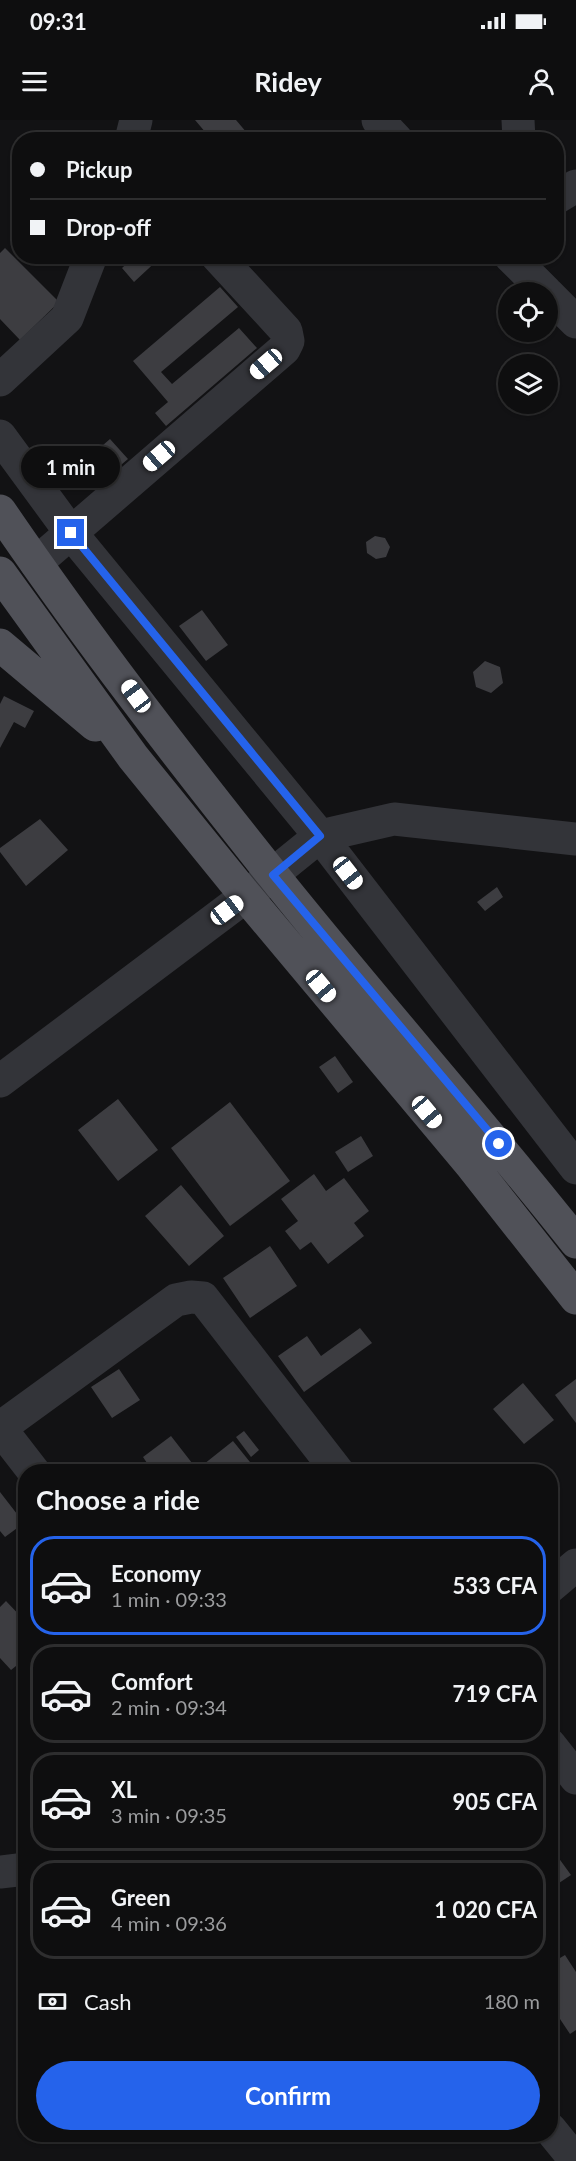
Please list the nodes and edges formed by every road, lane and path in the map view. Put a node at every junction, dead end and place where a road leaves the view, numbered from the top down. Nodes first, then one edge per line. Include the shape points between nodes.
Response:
1 (378, 120) edge
2 (389, 132) edge
3 (87, 264) edge
4 (224, 264) edge
5 (518, 264) edge
6 (536, 282) edge
7 (558, 304) edge
8 (576, 322) edge
9 (0, 380) edge
10 (0, 436) edge
11 (0, 511) edge
12 (71, 533) junction
13 (36, 563) junction
14 (0, 573) edge
15 (0, 592) edge
16 (34, 620) junction
17 (0, 645) edge
18 (164, 734) junction
19 (133, 757) junction
20 (320, 836) junction
21 (576, 839) edge
22 (273, 875) junction
23 (246, 896) junction
24 (0, 1081) edge
25 (576, 1168) edge
26 (532, 1186) junction
27 (503, 1206) junction
28 (576, 1242) edge
29 (576, 1298) edge
30 (0, 1428) edge
31 (28, 1464) edge
32 (332, 1464) edge
33 (576, 1565) edge
34 (558, 1580) edge
35 (558, 1755) edge
36 (576, 1778) edge
37 (18, 1870) edge
38 (0, 1872) edge
39 (558, 2138) edge
40 (576, 2161) edge

1 - 2 street
3 - 9 street via 68,318
4 - 12 street via 286,331 288,341 284,349
5 - 6 street
7 - 8 street
10 - 12 street
11 - 13 main road
12 - 13 street
12 - 20 street
13 - 18 main road
14 - 16 main road
15 - 16 main road
16 - 18 main road
16 - 19 main road
17 - 19 main road
18 - 22 main road
19 - 23 main road
20 - 21 street via 394,819
20 - 22 street
20 - 25 street
22 - 23 street
22 - 26 main road
23 - 24 street
23 - 27 main road
26 - 27 main road
26 - 28 main road
27 - 29 main road
30 - 31 street
30 - 32 street via 176,1300 203,1298
33 - 34 street
35 - 36 street
37 - 38 street
39 - 40 street

